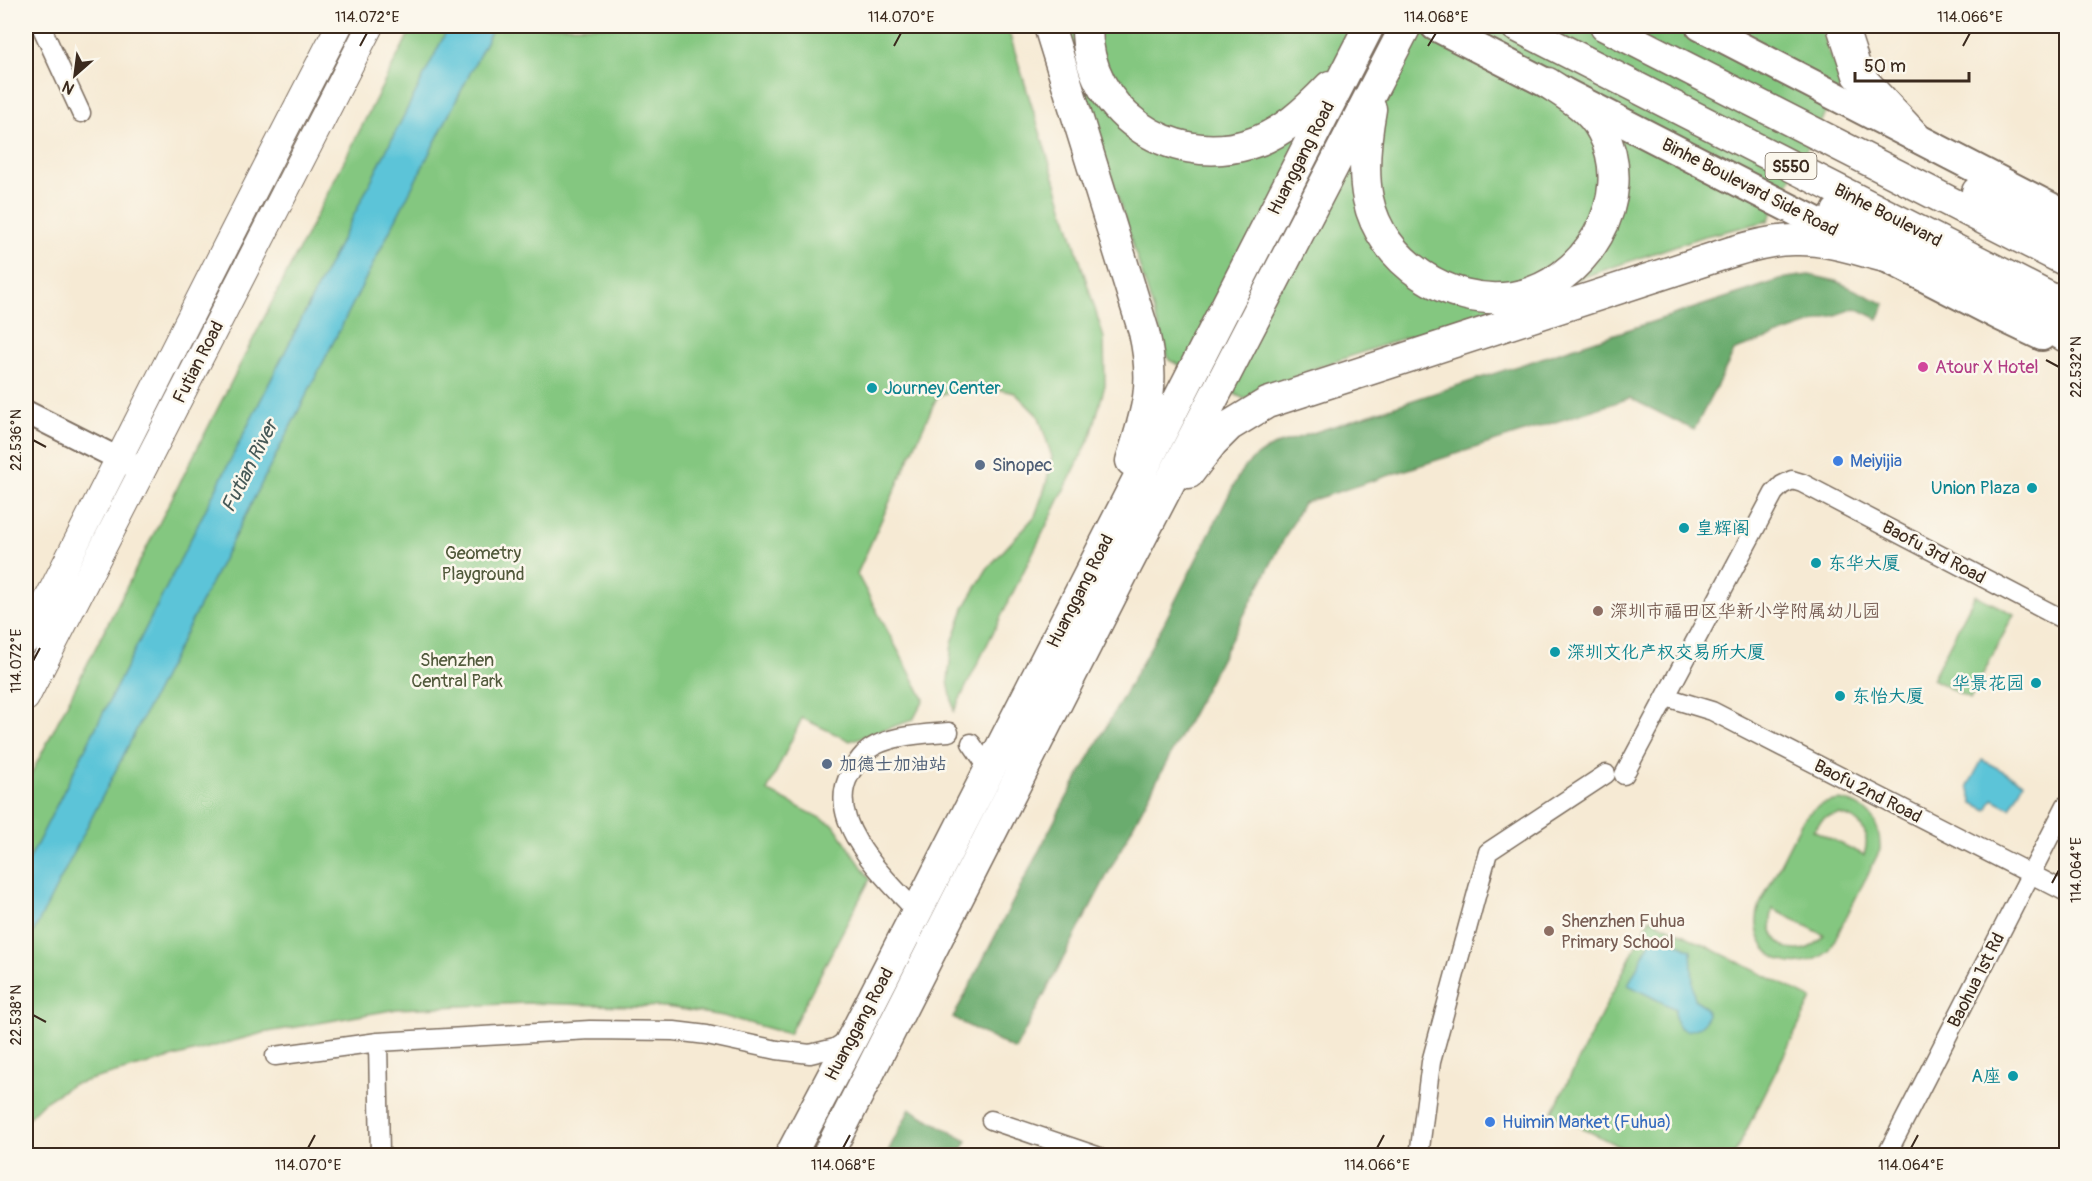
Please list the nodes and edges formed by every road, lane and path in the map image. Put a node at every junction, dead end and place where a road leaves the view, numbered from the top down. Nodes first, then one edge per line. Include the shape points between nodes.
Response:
1 (41, 26) edge
2 (339, 26) edge
3 (370, 26) edge
4 (1049, 26) edge
5 (1087, 26) edge
6 (1369, 26) edge
7 (1406, 26) edge
8 (1435, 26) edge
9 (1516, 26) edge
10 (1605, 26) edge
11 (1700, 26) edge
12 (1842, 26) edge
13 (1346, 69) junction
14 (1625, 81) junction
15 (1376, 83) junction
16 (1548, 83) junction
17 (81, 113) dead end
18 (1915, 136) junction
19 (2067, 215) edge
20 (2067, 235) edge
21 (1886, 257) junction
22 (2067, 261) edge
23 (2067, 306) edge
24 (2067, 337) edge
25 (2067, 347) edge
26 (26, 412) edge
27 (120, 459) junction
28 (143, 471) junction
29 (1113, 526) junction
30 (1127, 565) junction
31 (2067, 621) edge
32 (26, 641) edge
33 (1666, 697) junction
34 (26, 698) edge
35 (949, 732) dead end
36 (1606, 774) dead end
37 (1624, 775) dead end
38 (2067, 805) edge
39 (2031, 874) junction
40 (2067, 892) edge
41 (917, 912) junction
42 (854, 1035) junction
43 (378, 1042) junction
44 (274, 1056) dead end
45 (991, 1120) dead end
46 (380, 1155) edge
47 (790, 1155) edge
48 (827, 1155) edge
49 (1097, 1155) edge
50 (1419, 1155) edge
51 (1886, 1155) edge

1 - 17 street
2 - 27 main road, Futian Road via 246,203
3 - 28 main road, Futian Road
4 - 29 highway via 1149,353 1149,398
5 - 13 highway via 1093,64 1101,86 1116,107 1156,138 1181,146 1228,149 1269,136 1292,122
6 - 13 highway, Huanggang Road
7 - 15 highway, Huanggang Road
8 - 16 main road, Binhe Boulevard Side Road
9 - 14 highway, Binhe Boulevard / S550
10 - 20 highway via 1774,89
10 - 22 highway, S550
11 - 18 main road
12 - 18 highway via 1858,75
13 - 29 highway, Huanggang Road
14 - 23 highway, Binhe Boulevard / S550
14 - 24 highway via 1806,195
15 - 16 highway via 1366,152 1368,199 1376,224 1388,244 1423,278 1445,288 1490,298 1530,292 1567,273 1594,242 1611,206 1613,169 1602,131 1573,100
15 - 30 highway, Huanggang Road
16 - 21 main road, Binhe Boulevard Side Road
18 - 19 main road
21 - 25 main road, Binhe Boulevard Side Road
21 - 30 highway via 1798,239 1754,245 1267,403 1229,426 1212,443
26 - 27 street
27 - 28 street
27 - 32 main road, Futian Road
28 - 34 main road, Futian Road
29 - 41 highway, Huanggang Road
30 - 48 highway, Huanggang Road
31 - 33 street, Baofu 3rd Road via 1792,480 1774,493
33 - 37 street
33 - 39 street, Baofu 2nd Road via 1712,711
35 - 41 street via 900,737 874,746 855,766 843,792 843,805 860,845
36 - 50 street via 1488,852 1431,1062
38 - 39 street, Baohua 1st Rd
39 - 40 street, Baofu 2nd Road
39 - 51 street, Baohua 1st Rd
41 - 42 highway, Huanggang Road
42 - 43 street via 835,1048 810,1054 674,1031 590,1030
42 - 47 highway, Huanggang Road
43 - 44 street
43 - 46 street
45 - 49 street

